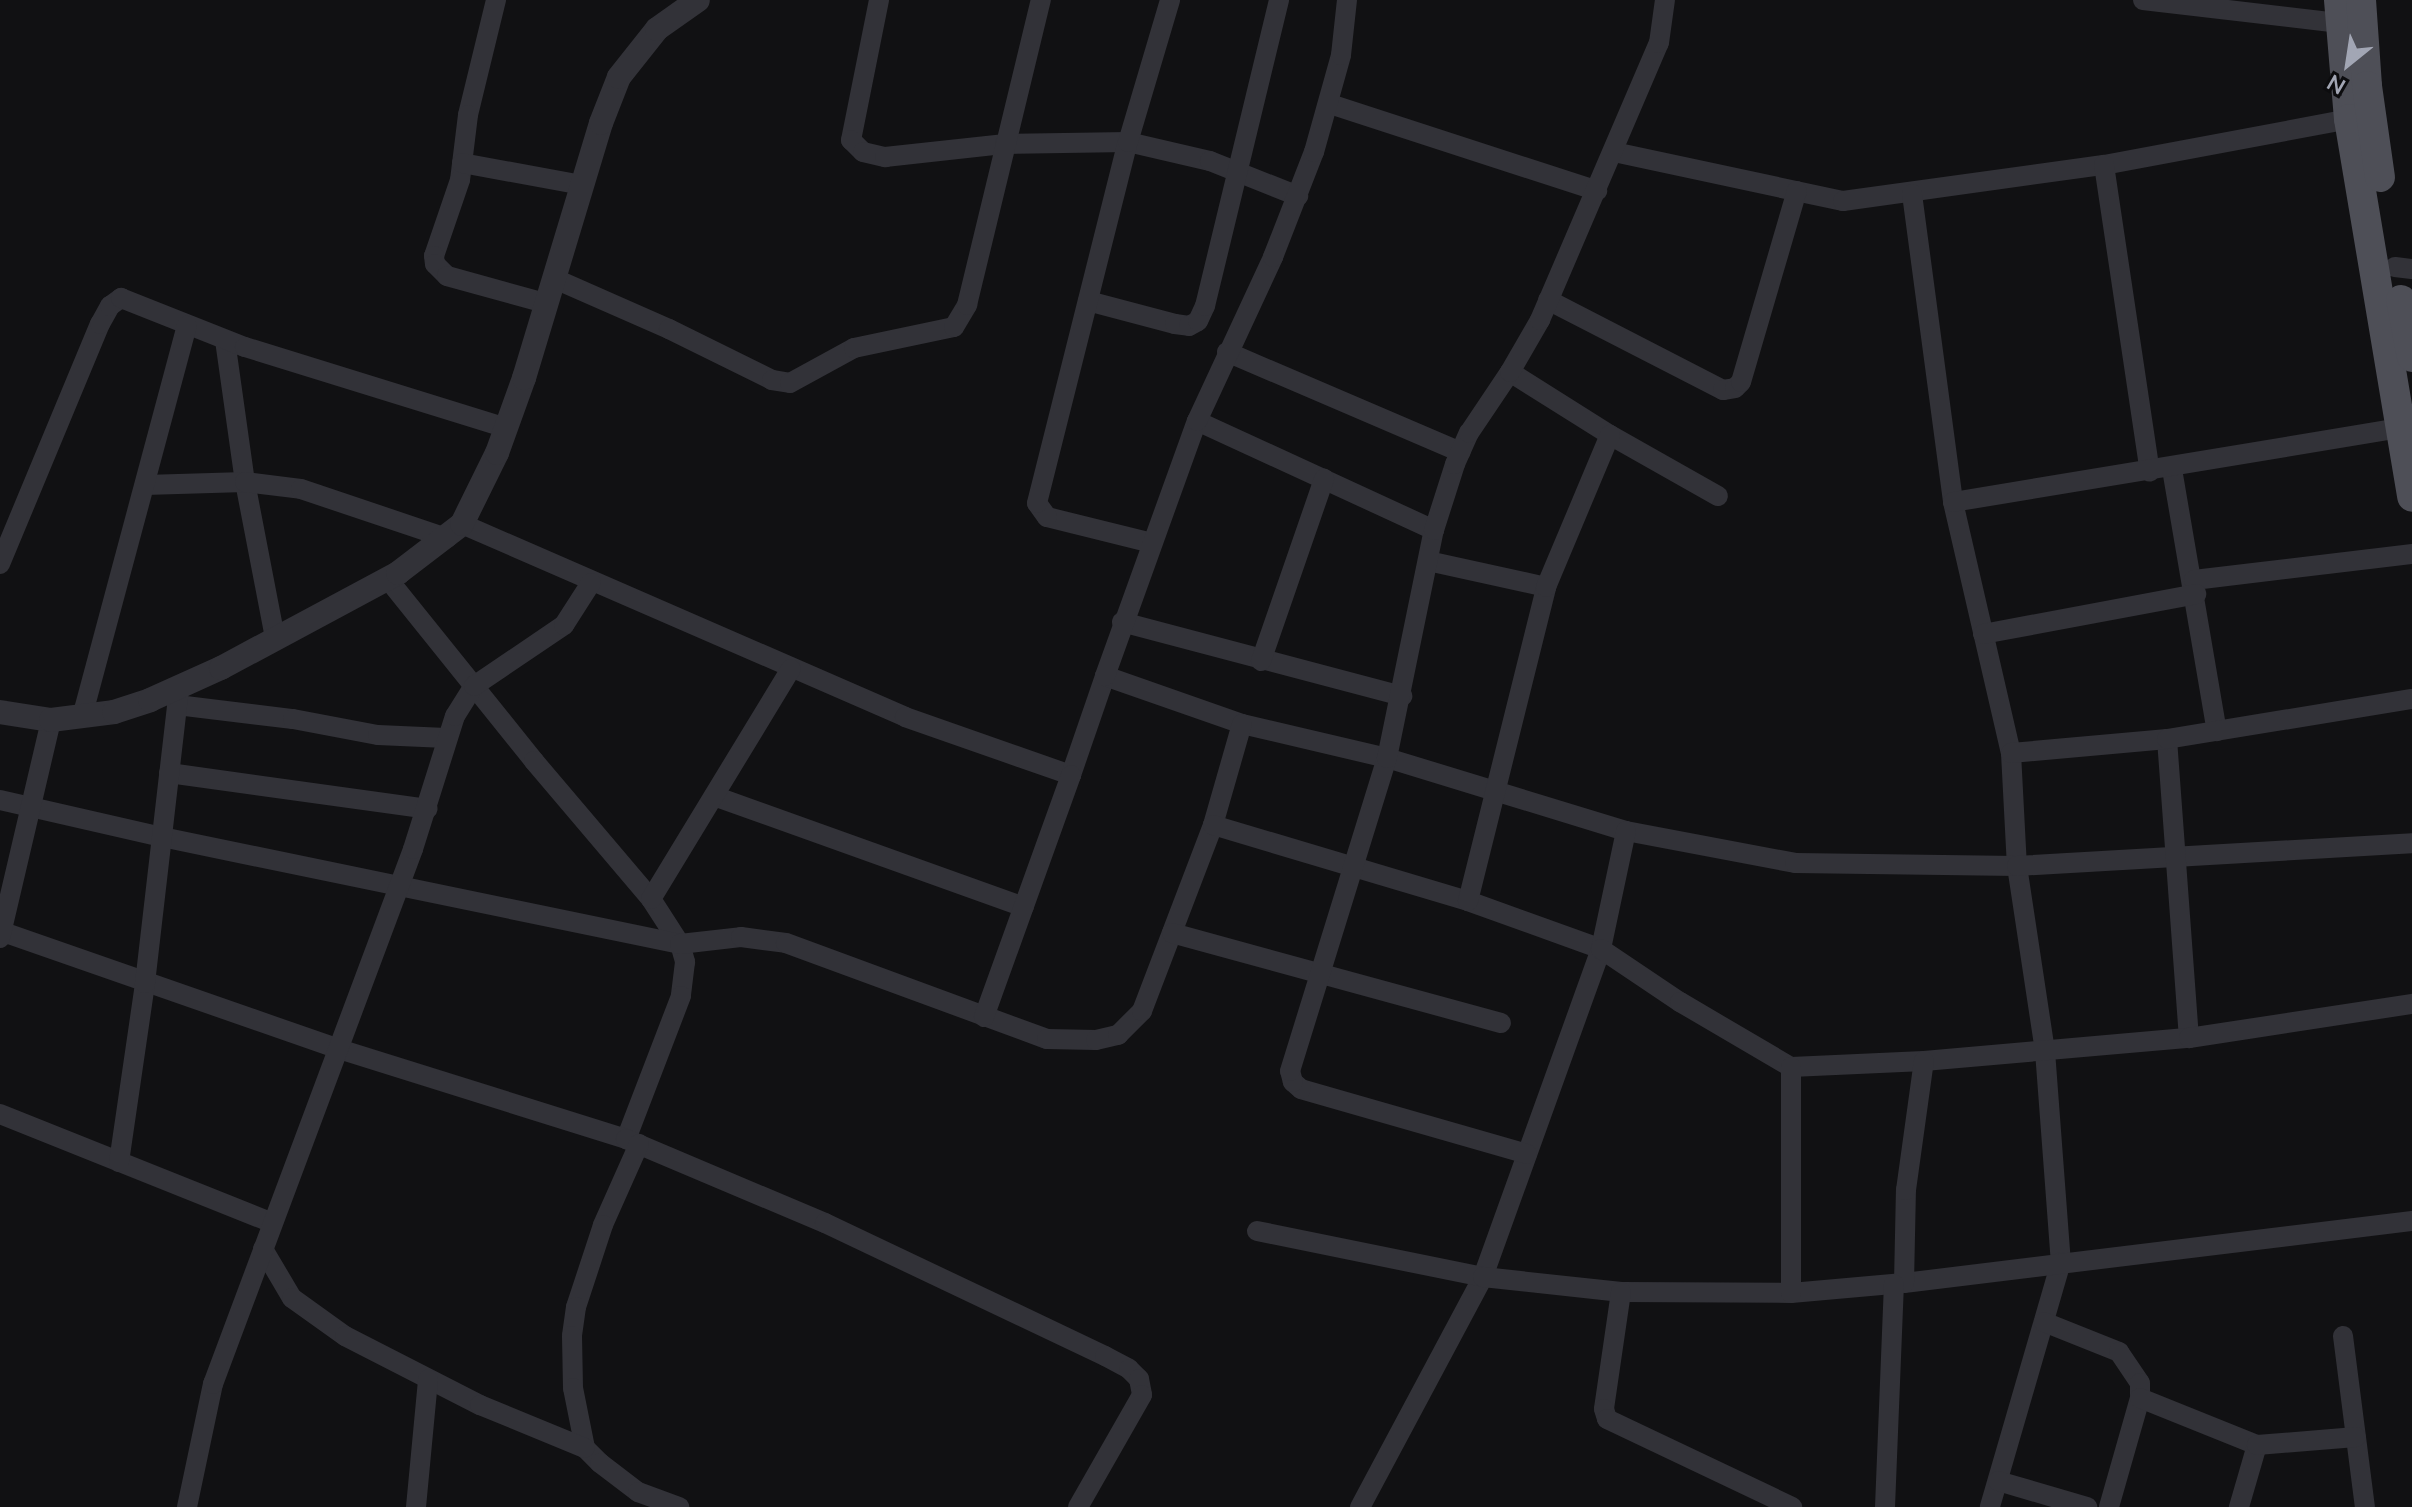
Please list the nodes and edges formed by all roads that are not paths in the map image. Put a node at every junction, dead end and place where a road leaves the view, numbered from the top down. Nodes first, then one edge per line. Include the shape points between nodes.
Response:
1 (496, 0) edge
2 (879, 0) edge
3 (1041, 0) edge
4 (1170, 0) edge
5 (1279, 0) edge
6 (1347, 0) edge
7 (1665, 0) edge
8 (2143, 0) edge
9 (2361, 0) edge
10 (695, 1) edge
11 (2339, 12) edge
12 (1330, 104) junction
13 (2349, 119) junction
14 (1128, 142) junction
15 (1005, 144) junction
16 (1614, 152) junction
17 (462, 163) junction
18 (2104, 165) junction
19 (1238, 172) junction
20 (582, 185) junction
21 (1597, 191) junction
22 (1797, 191) junction
23 (1912, 194) junction
24 (1298, 196) junction
25 (2403, 268) edge
26 (553, 278) junction
27 (1548, 300) junction
28 (1088, 301) junction
29 (545, 303) junction
30 (187, 326) junction
31 (225, 340) junction
32 (1227, 352) junction
33 (2412, 357) edge
34 (1510, 372) junction
35 (1197, 421) junction
36 (506, 428) junction
37 (2402, 428) junction
38 (1610, 435) junction
39 (1460, 452) junction
40 (2172, 469) junction
41 (2150, 472) junction
42 (1324, 479) junction
43 (245, 482) junction
44 (145, 485) junction
45 (1718, 496) dead end
46 (2412, 497) edge
47 (1953, 502) junction
48 (1434, 530) junction
49 (454, 531) junction
50 (1152, 543) junction
51 (2412, 554) edge
52 (1428, 561) junction
53 (0, 564) edge
54 (387, 578) junction
55 (591, 583) junction
56 (1546, 587) junction
57 (2195, 587) junction
58 (1122, 622) junction
59 (1983, 634) junction
60 (275, 638) junction
61 (1261, 661) junction
62 (791, 669) junction
63 (1105, 676) junction
64 (474, 686) junction
65 (178, 696) junction
66 (1402, 696) junction
67 (2412, 699) edge
68 (0, 712) edge
69 (82, 717) junction
70 (51, 720) junction
71 (1242, 724) junction
72 (2217, 731) junction
73 (446, 738) junction
74 (2167, 739) junction
75 (2011, 753) junction
76 (1387, 758) junction
77 (169, 773) junction
78 (1071, 775) junction
79 (1497, 789) junction
80 (714, 796) junction
81 (0, 800) edge
82 (31, 806) junction
83 (428, 809) junction
84 (1213, 825) junction
85 (1626, 831) junction
86 (162, 837) junction
87 (2412, 843) edge
88 (2174, 858) junction
89 (2017, 866) junction
90 (1355, 867) junction
91 (400, 884) junction
92 (651, 899) junction
93 (1468, 901) junction
94 (1024, 907) junction
95 (1172, 933) junction
96 (1, 934) edge
97 (680, 944) junction
98 (1601, 949) junction
99 (1319, 973) junction
100 (145, 983) junction
101 (2412, 1004) edge
102 (984, 1017) junction
103 (1501, 1023) dead end
104 (2189, 1038) junction
105 (339, 1049) junction
106 (2045, 1051) junction
107 (1924, 1061) junction
108 (1791, 1067) junction
109 (0, 1114) edge
110 (633, 1142) junction
111 (1527, 1154) junction
112 (119, 1162) junction
113 (2412, 1221) edge
114 (272, 1223) junction
115 (1257, 1231) dead end
116 (263, 1249) junction
117 (2061, 1262) junction
118 (1483, 1277) junction
119 (1899, 1283) junction
120 (1621, 1292) junction
121 (1791, 1293) junction
122 (2044, 1322) junction
123 (2343, 1336) dead end
124 (428, 1380) junction
125 (2140, 1398) junction
126 (2356, 1437) junction
127 (2257, 1445) junction
128 (585, 1448) junction
129 (1998, 1481) junction
130 (187, 1507) edge
131 (416, 1507) edge
132 (679, 1507) edge
133 (1078, 1507) edge
134 (1360, 1507) edge
135 (1792, 1507) edge
136 (1885, 1507) edge
137 (1990, 1507) edge
138 (2087, 1507) edge
139 (2109, 1507) edge
140 (2239, 1507) edge
141 (2365, 1507) edge

1 - 17 street
2 - 15 street via 854,119 855,147 885,157
3 - 15 street
4 - 14 street
5 - 19 street
6 - 12 street
7 - 16 street via 1659,43
8 - 11 street
9 - 25 main road via 2367,86
10 - 20 street via 642,44 619,77
11 - 13 main road
12 - 21 street
12 - 24 street
13 - 18 street
13 - 37 main road
14 - 15 street
14 - 19 street
14 - 28 street
15 - 26 street via 959,323 854,348 795,382 772,380
16 - 21 street
16 - 22 street
17 - 20 street
17 - 29 street via 435,264 447,276
18 - 23 street
18 - 41 street
19 - 24 street
19 - 28 street via 1198,321 1175,324
20 - 26 street
21 - 27 street
22 - 23 street via 1843,201
22 - 27 street via 1735,388 1719,389
23 - 47 street
24 - 32 street
25 - 33 main road
26 - 29 street
27 - 34 street
28 - 50 street via 1037,503 1047,517
29 - 36 street
30 - 31 street
30 - 44 street
30 - 53 street via 121,298 110,306
31 - 36 street
31 - 43 street
32 - 35 street
32 - 39 street
34 - 38 street
34 - 39 street
35 - 42 street
35 - 50 street
36 - 49 street
37 - 40 street
37 - 46 main road
38 - 45 street
38 - 56 street
39 - 48 street
40 - 41 street
40 - 57 street
41 - 47 street
42 - 48 street
42 - 61 street
43 - 44 street
43 - 49 street via 301,489
43 - 60 street
44 - 69 street
47 - 59 street
48 - 52 street
49 - 54 street
49 - 55 street
50 - 58 street
51 - 57 street
52 - 56 street
52 - 66 street
54 - 60 street
54 - 64 street
55 - 62 street
55 - 64 street via 564,625
56 - 79 street
57 - 59 street
57 - 72 street
58 - 61 street
58 - 63 street
59 - 75 street
60 - 65 street
61 - 66 street
62 - 78 street via 905,717
62 - 80 street
63 - 71 street
63 - 78 street
64 - 73 street
64 - 92 street
65 - 69 street
65 - 73 street via 378,735
65 - 77 street
66 - 76 street
67 - 72 street
68 - 70 street
69 - 70 street
70 - 82 street
71 - 76 street
71 - 84 street
72 - 74 street
73 - 83 street
74 - 75 street
74 - 88 street
75 - 89 street
76 - 79 street
76 - 90 street
77 - 83 street
77 - 86 street
78 - 94 street
79 - 85 street
79 - 93 street
80 - 92 street
80 - 94 street
81 - 82 street
82 - 86 street
82 - 96 street
83 - 91 street
84 - 90 street
84 - 95 street
85 - 89 street via 1795,863
85 - 98 street
86 - 91 street
86 - 100 street
87 - 88 street
88 - 89 street
88 - 104 street
89 - 106 street
90 - 93 street
90 - 99 street
91 - 97 street
91 - 105 street
92 - 97 street
93 - 98 street
94 - 102 street
95 - 99 street
95 - 102 street via 1142,1011 1118,1035 1047,1039
96 - 100 street
97 - 102 street via 741,937 786,943
97 - 110 street via 685,962 681,996
98 - 108 street
98 - 111 street
99 - 103 street
99 - 111 street via 1292,1054 1290,1071 1301,1089
100 - 105 street
100 - 112 street
101 - 104 street
104 - 106 street
105 - 110 street
105 - 114 street
106 - 107 street
106 - 117 street
107 - 108 street
107 - 119 street
108 - 121 street
109 - 112 street
110 - 128 street via 576,1307 573,1388
110 - 133 street via 825,1223 1129,1369 1143,1387 1142,1395
111 - 118 street
112 - 114 street
113 - 117 street
114 - 116 street
115 - 118 street
116 - 124 street via 284,1288 309,1312
116 - 130 street via 213,1384
117 - 119 street
117 - 122 street
118 - 120 street
118 - 134 street
119 - 121 street
119 - 136 street
120 - 121 street
120 - 135 street via 1604,1409 1607,1419
122 - 125 street via 2119,1352 2135,1373
122 - 129 street
123 - 126 street
124 - 128 street
124 - 131 street
125 - 127 street
125 - 139 street
126 - 127 street
126 - 141 street
127 - 140 street
128 - 132 street via 638,1492
129 - 137 street
129 - 138 street

